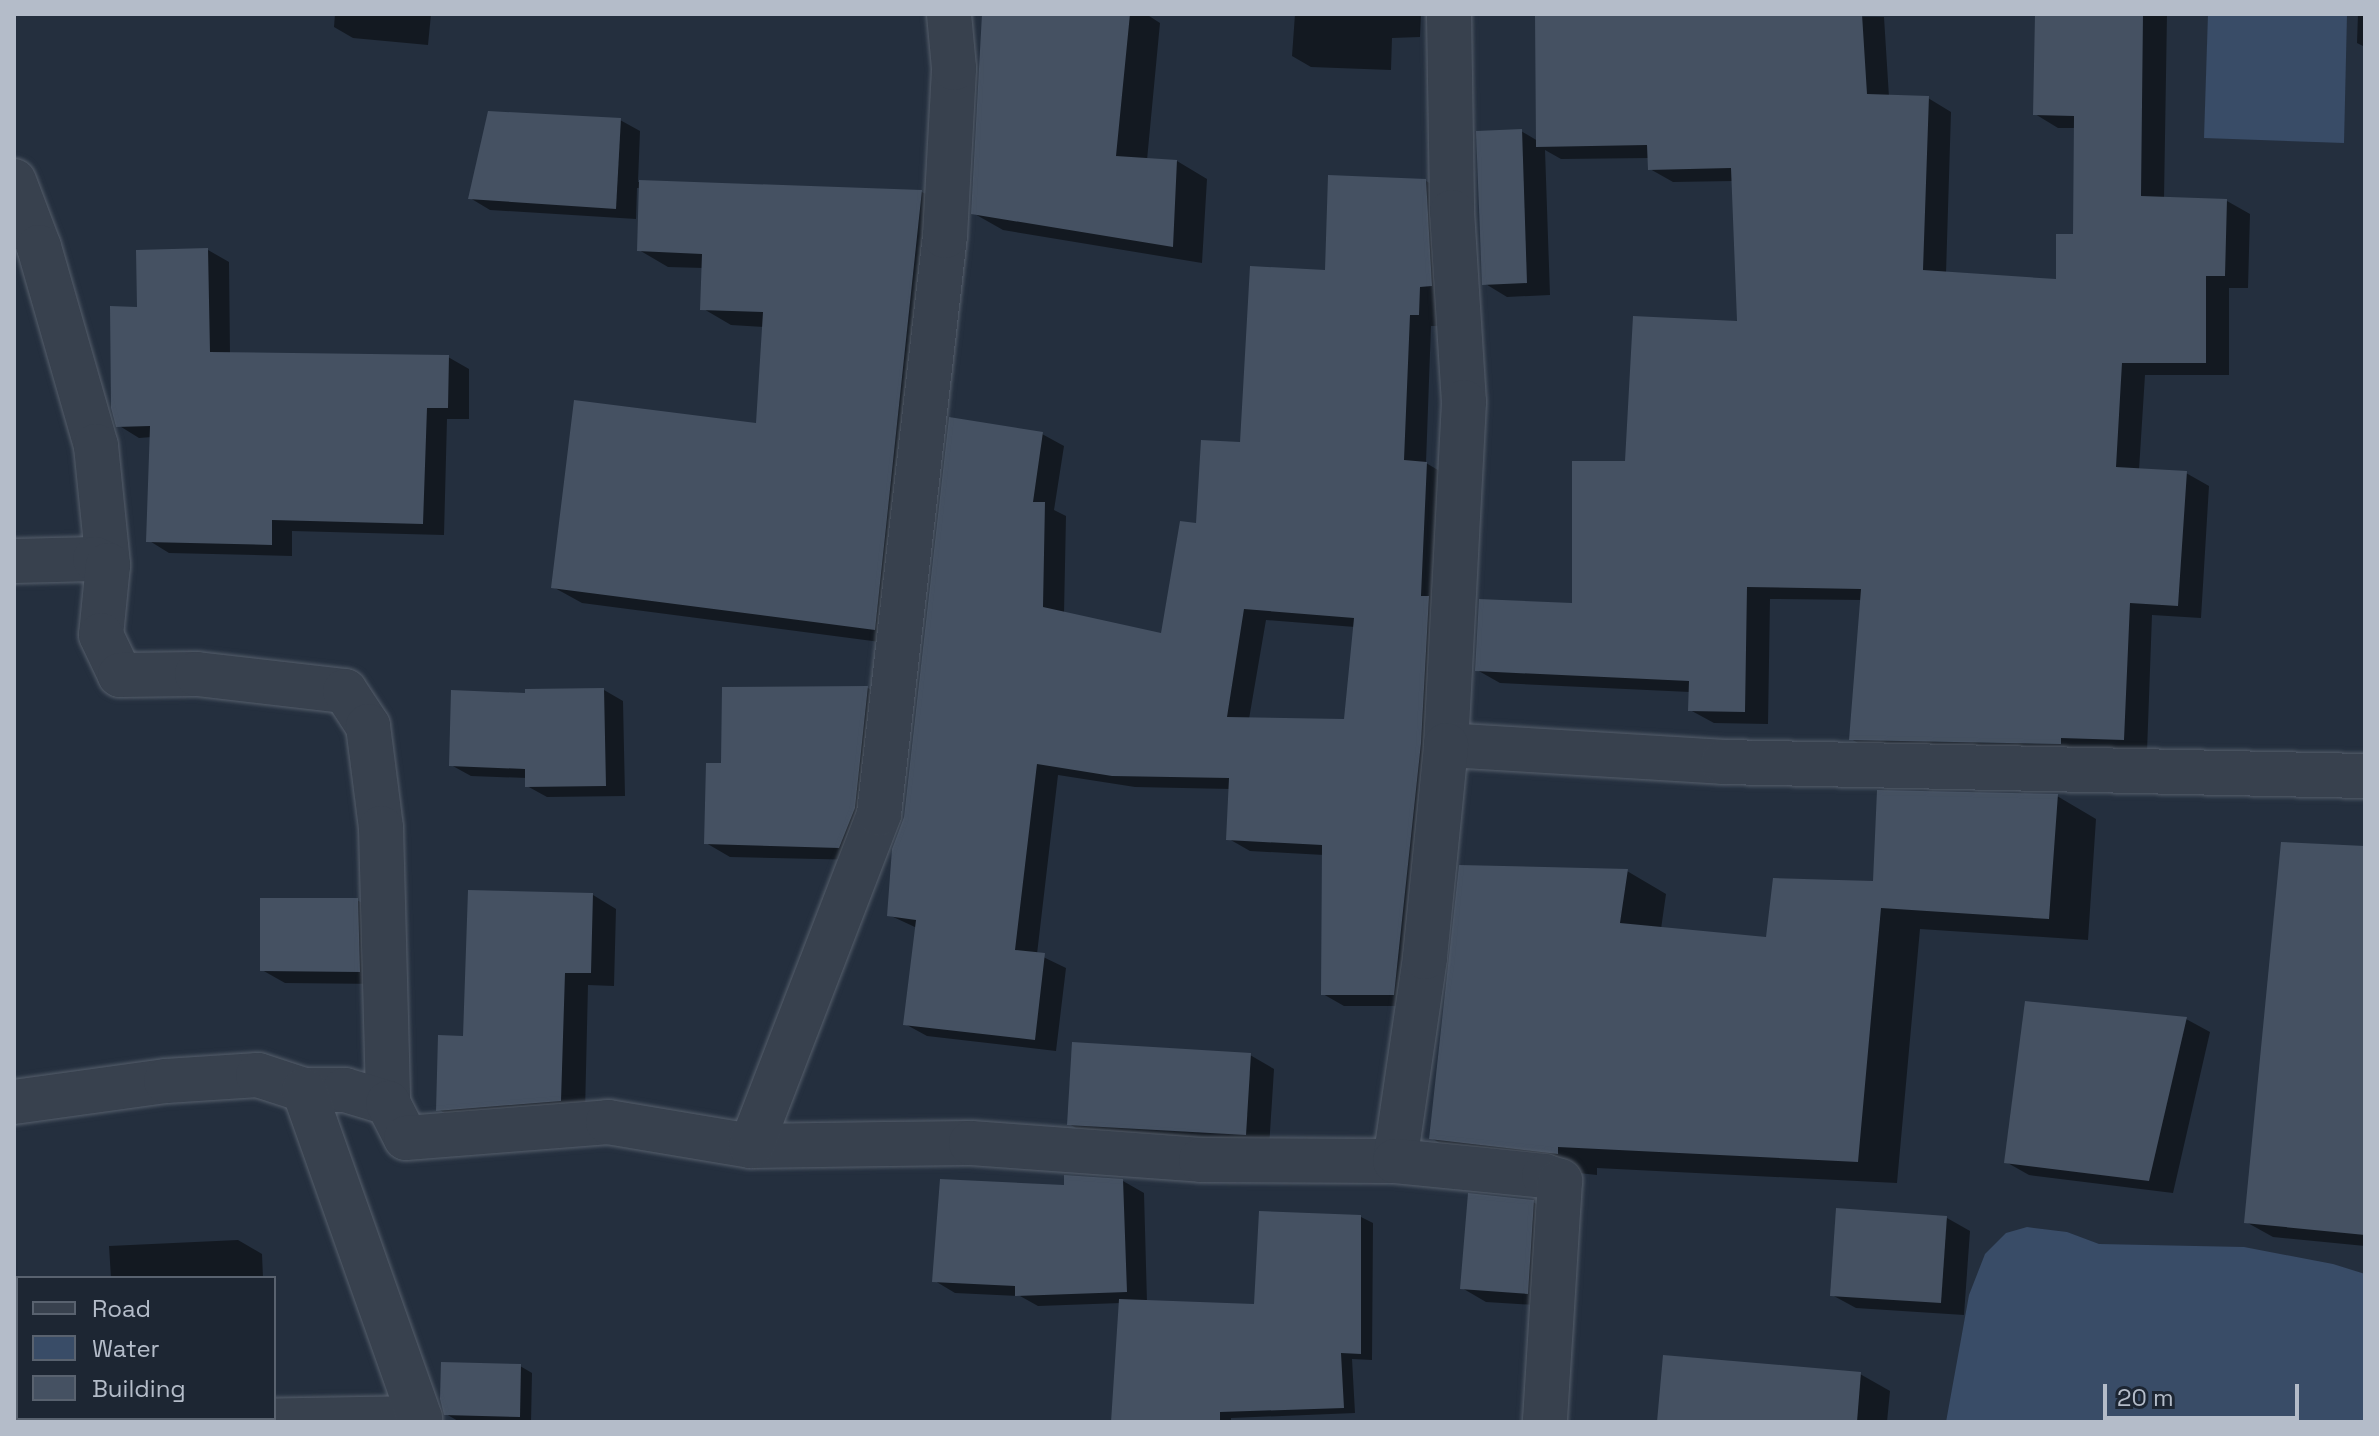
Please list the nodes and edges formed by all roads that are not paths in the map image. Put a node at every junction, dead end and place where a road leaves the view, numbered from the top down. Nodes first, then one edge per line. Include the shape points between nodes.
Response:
1 (949, 14) edge
2 (1449, 14) edge
3 (14, 181) edge
4 (14, 561) edge
5 (108, 565) junction
6 (1446, 745) junction
7 (2365, 776) edge
8 (304, 1090) junction
9 (14, 1102) edge
10 (388, 1103) junction
11 (751, 1146) junction
12 (1395, 1161) junction
13 (187, 1420) edge
14 (1545, 1422) edge

1 - 11 street via 954,68 945,236 879,814
2 - 6 street via 1452,212 1464,402
3 - 5 street via 39,247 96,446
4 - 5 street via 95,559
5 - 10 street via 101,635 120,675 197,674 345,691 368,726 381,828
6 - 7 street via 1723,762
6 - 12 street via 1425,957
8 - 9 street via 258,1075 166,1081
8 - 10 street via 345,1090
8 - 13 street via 420,1418
10 - 11 street via 406,1138 608,1122
11 - 12 street via 971,1143 1201,1160
12 - 14 street via 1560,1181

